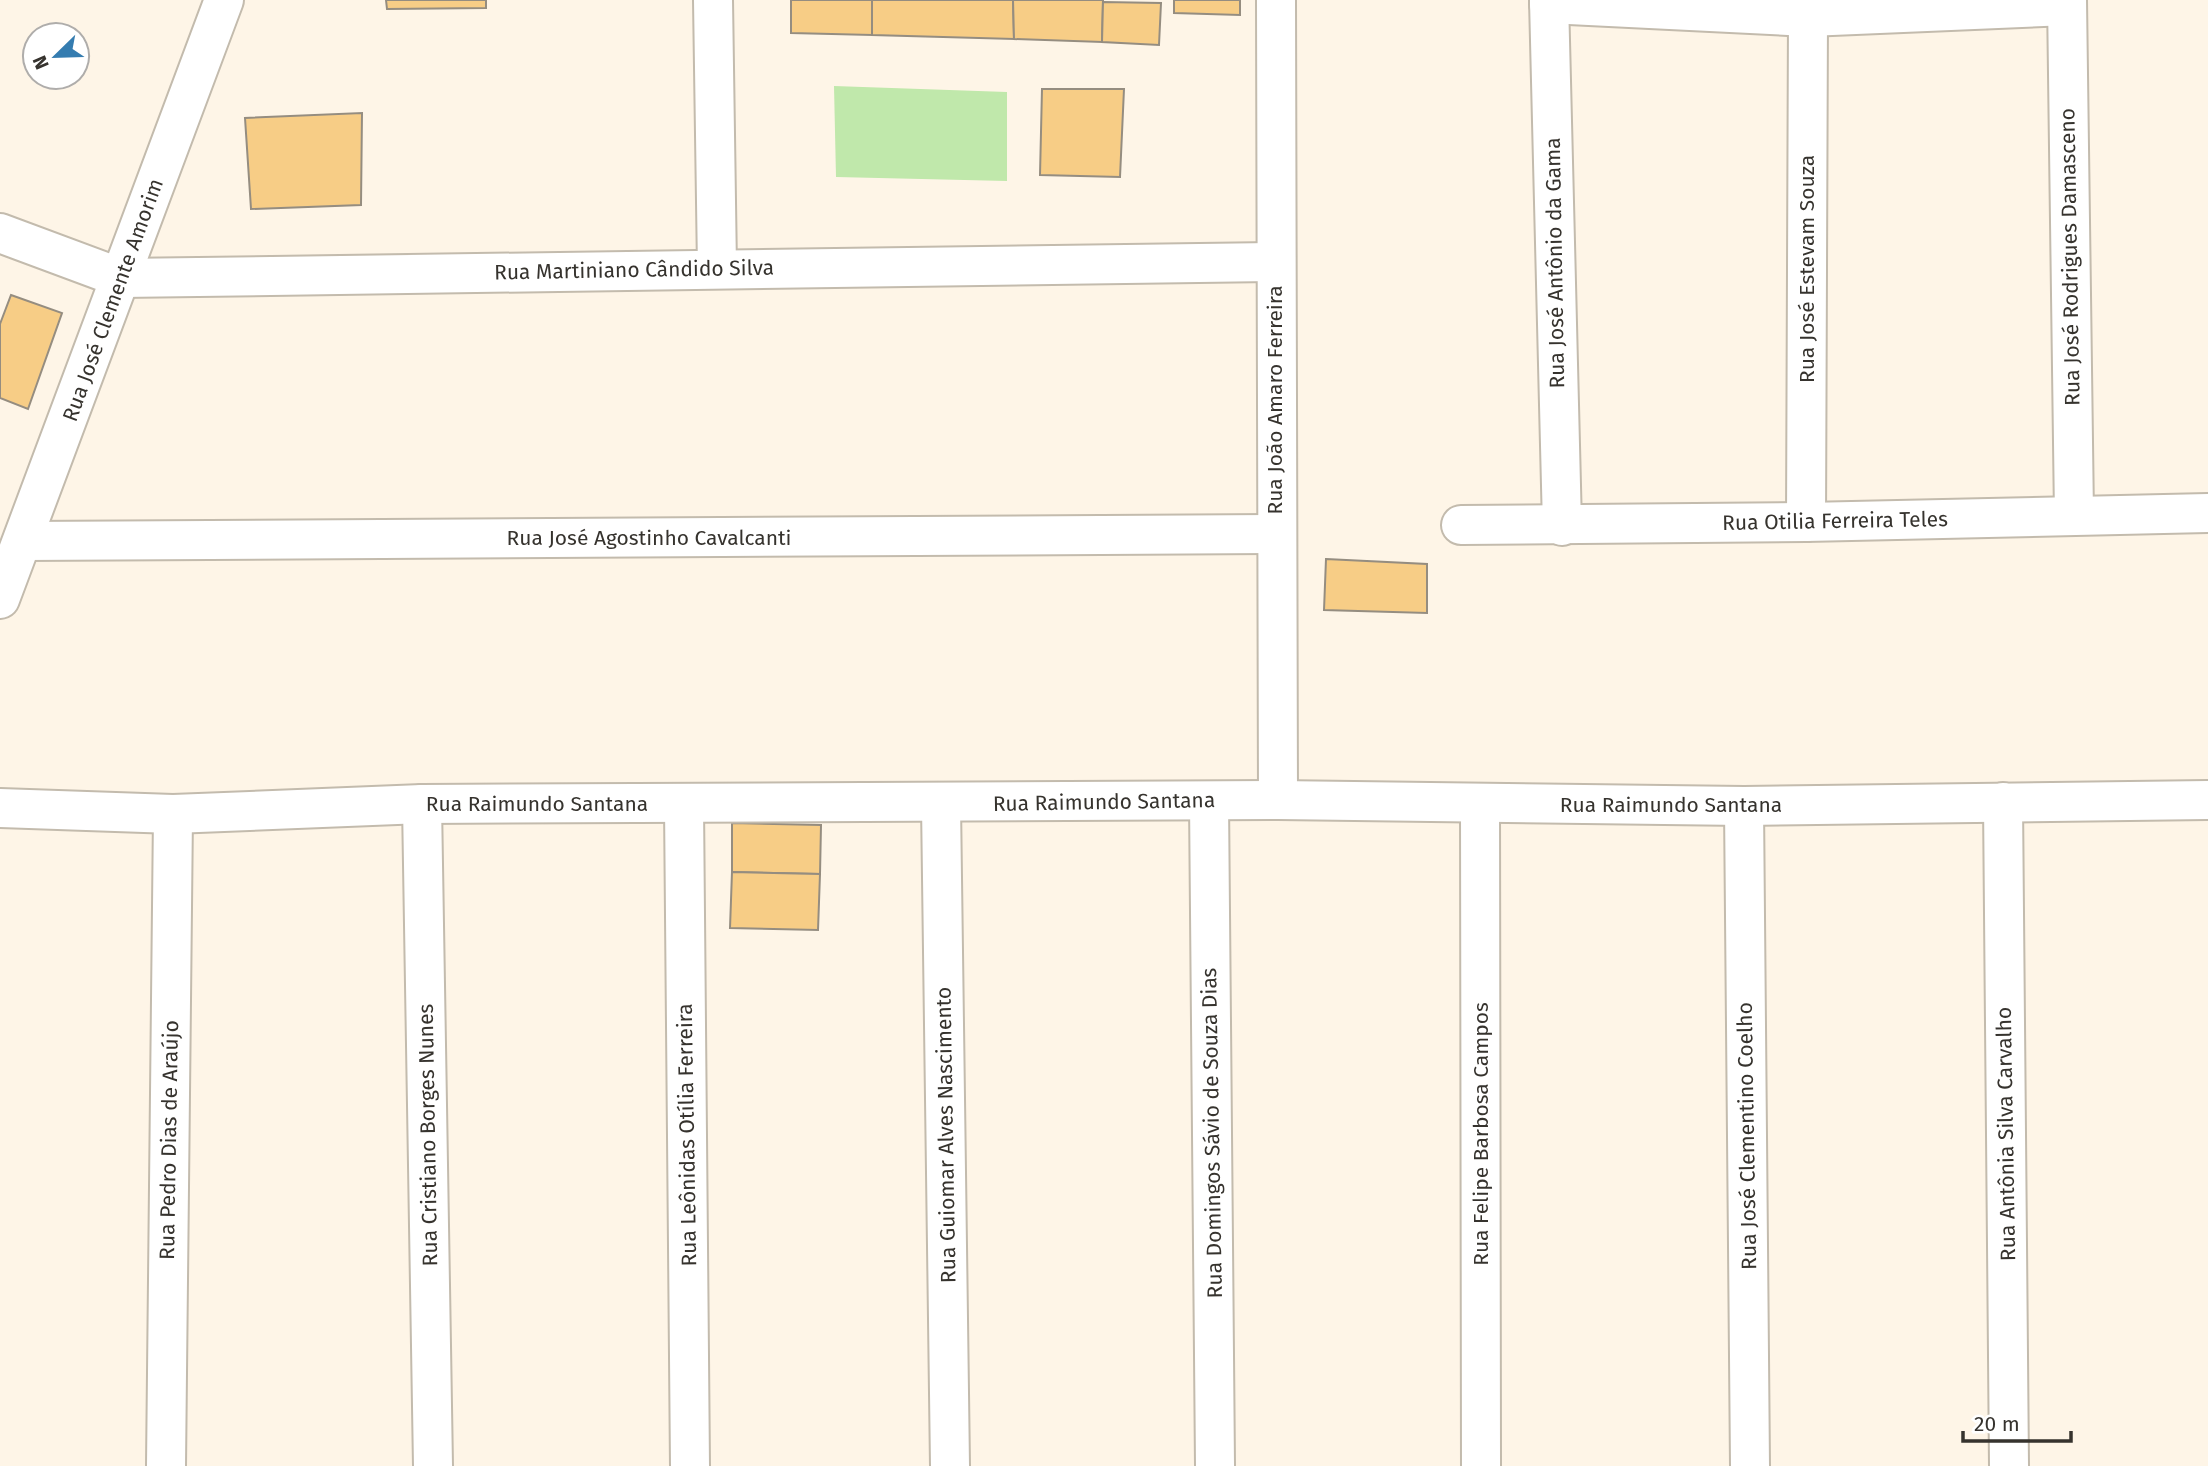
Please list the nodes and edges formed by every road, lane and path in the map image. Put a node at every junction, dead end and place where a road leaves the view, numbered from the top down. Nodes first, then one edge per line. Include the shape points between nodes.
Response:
1 (224, 0) edge
2 (713, 0) edge
3 (1276, 0) edge
4 (1549, 2) edge
5 (2067, 3) edge
6 (1808, 17) junction
7 (3, 244) edge
8 (1276, 262) junction
9 (717, 268) junction
10 (121, 278) junction
11 (2208, 513) edge
12 (2074, 515) junction
13 (1806, 522) junction
14 (1461, 525) dead end
15 (1562, 526) junction
16 (1275, 534) junction
17 (23, 541) junction
18 (0, 599) edge
19 (1209, 800) junction
20 (1278, 800) junction
21 (2208, 800) edge
22 (2003, 802) junction
23 (1480, 803) junction
24 (422, 804) junction
25 (941, 804) junction
26 (684, 805) junction
27 (1744, 807) junction
28 (0, 808) edge
29 (173, 814) junction
30 (166, 1466) edge
31 (433, 1466) edge
32 (690, 1466) edge
33 (950, 1466) edge
34 (1215, 1466) edge
35 (1481, 1466) edge
36 (1750, 1466) edge
37 (2009, 1466) edge

1 - 10 street, Rua José Clemente Amorim
2 - 9 street
3 - 8 street, Rua João Amaro Ferreira
4 - 6 street
4 - 15 street, Rua José Antônio da Gama
5 - 6 street
5 - 12 street, Rua José Rodrigues Damasceno
6 - 13 street, Rua José Estevam Souza
7 - 10 street, Rua Martiniano Cândido Silva
8 - 9 street, Rua Martiniano Cândido Silva
8 - 16 street, Rua João Amaro Ferreira
9 - 10 street, Rua Martiniano Cândido Silva
10 - 17 street, Rua José Clemente Amorim
11 - 12 street, Rua Otilia Ferreira Teles
12 - 13 street, Rua Otilia Ferreira Teles
13 - 15 street, Rua Otilia Ferreira Teles
14 - 15 street, Rua Otilia Ferreira Teles
16 - 17 street, Rua José Agostinho Cavalcanti
16 - 20 street, Rua João Amaro Ferreira
17 - 18 street, Rua José Clemente Amorim
19 - 20 street, Rua Raimundo Santana
19 - 25 street, Rua Raimundo Santana
19 - 34 street, Rua Domingos Sávio de Souza Dias
20 - 23 street, Rua Raimundo Santana
21 - 22 street, Rua Raimundo Santana
22 - 27 street, Rua Raimundo Santana
22 - 37 street, Rua Antônia Silva Carvalho
23 - 27 street, Rua Raimundo Santana
23 - 35 street, Rua Felipe Barbosa Campos
24 - 26 street, Rua Raimundo Santana
24 - 29 street, Rua Raimundo Santana
24 - 31 street, Rua Cristiano Borges Nunes
25 - 26 street, Rua Raimundo Santana
25 - 33 street, Rua Guiomar Alves Nascimento
26 - 32 street, Rua Leônidas Otília Ferreira
27 - 36 street, Rua José Clementino Coelho
28 - 29 street, Rua Raimundo Santana
29 - 30 street, Rua Pedro Dias de Araújo

